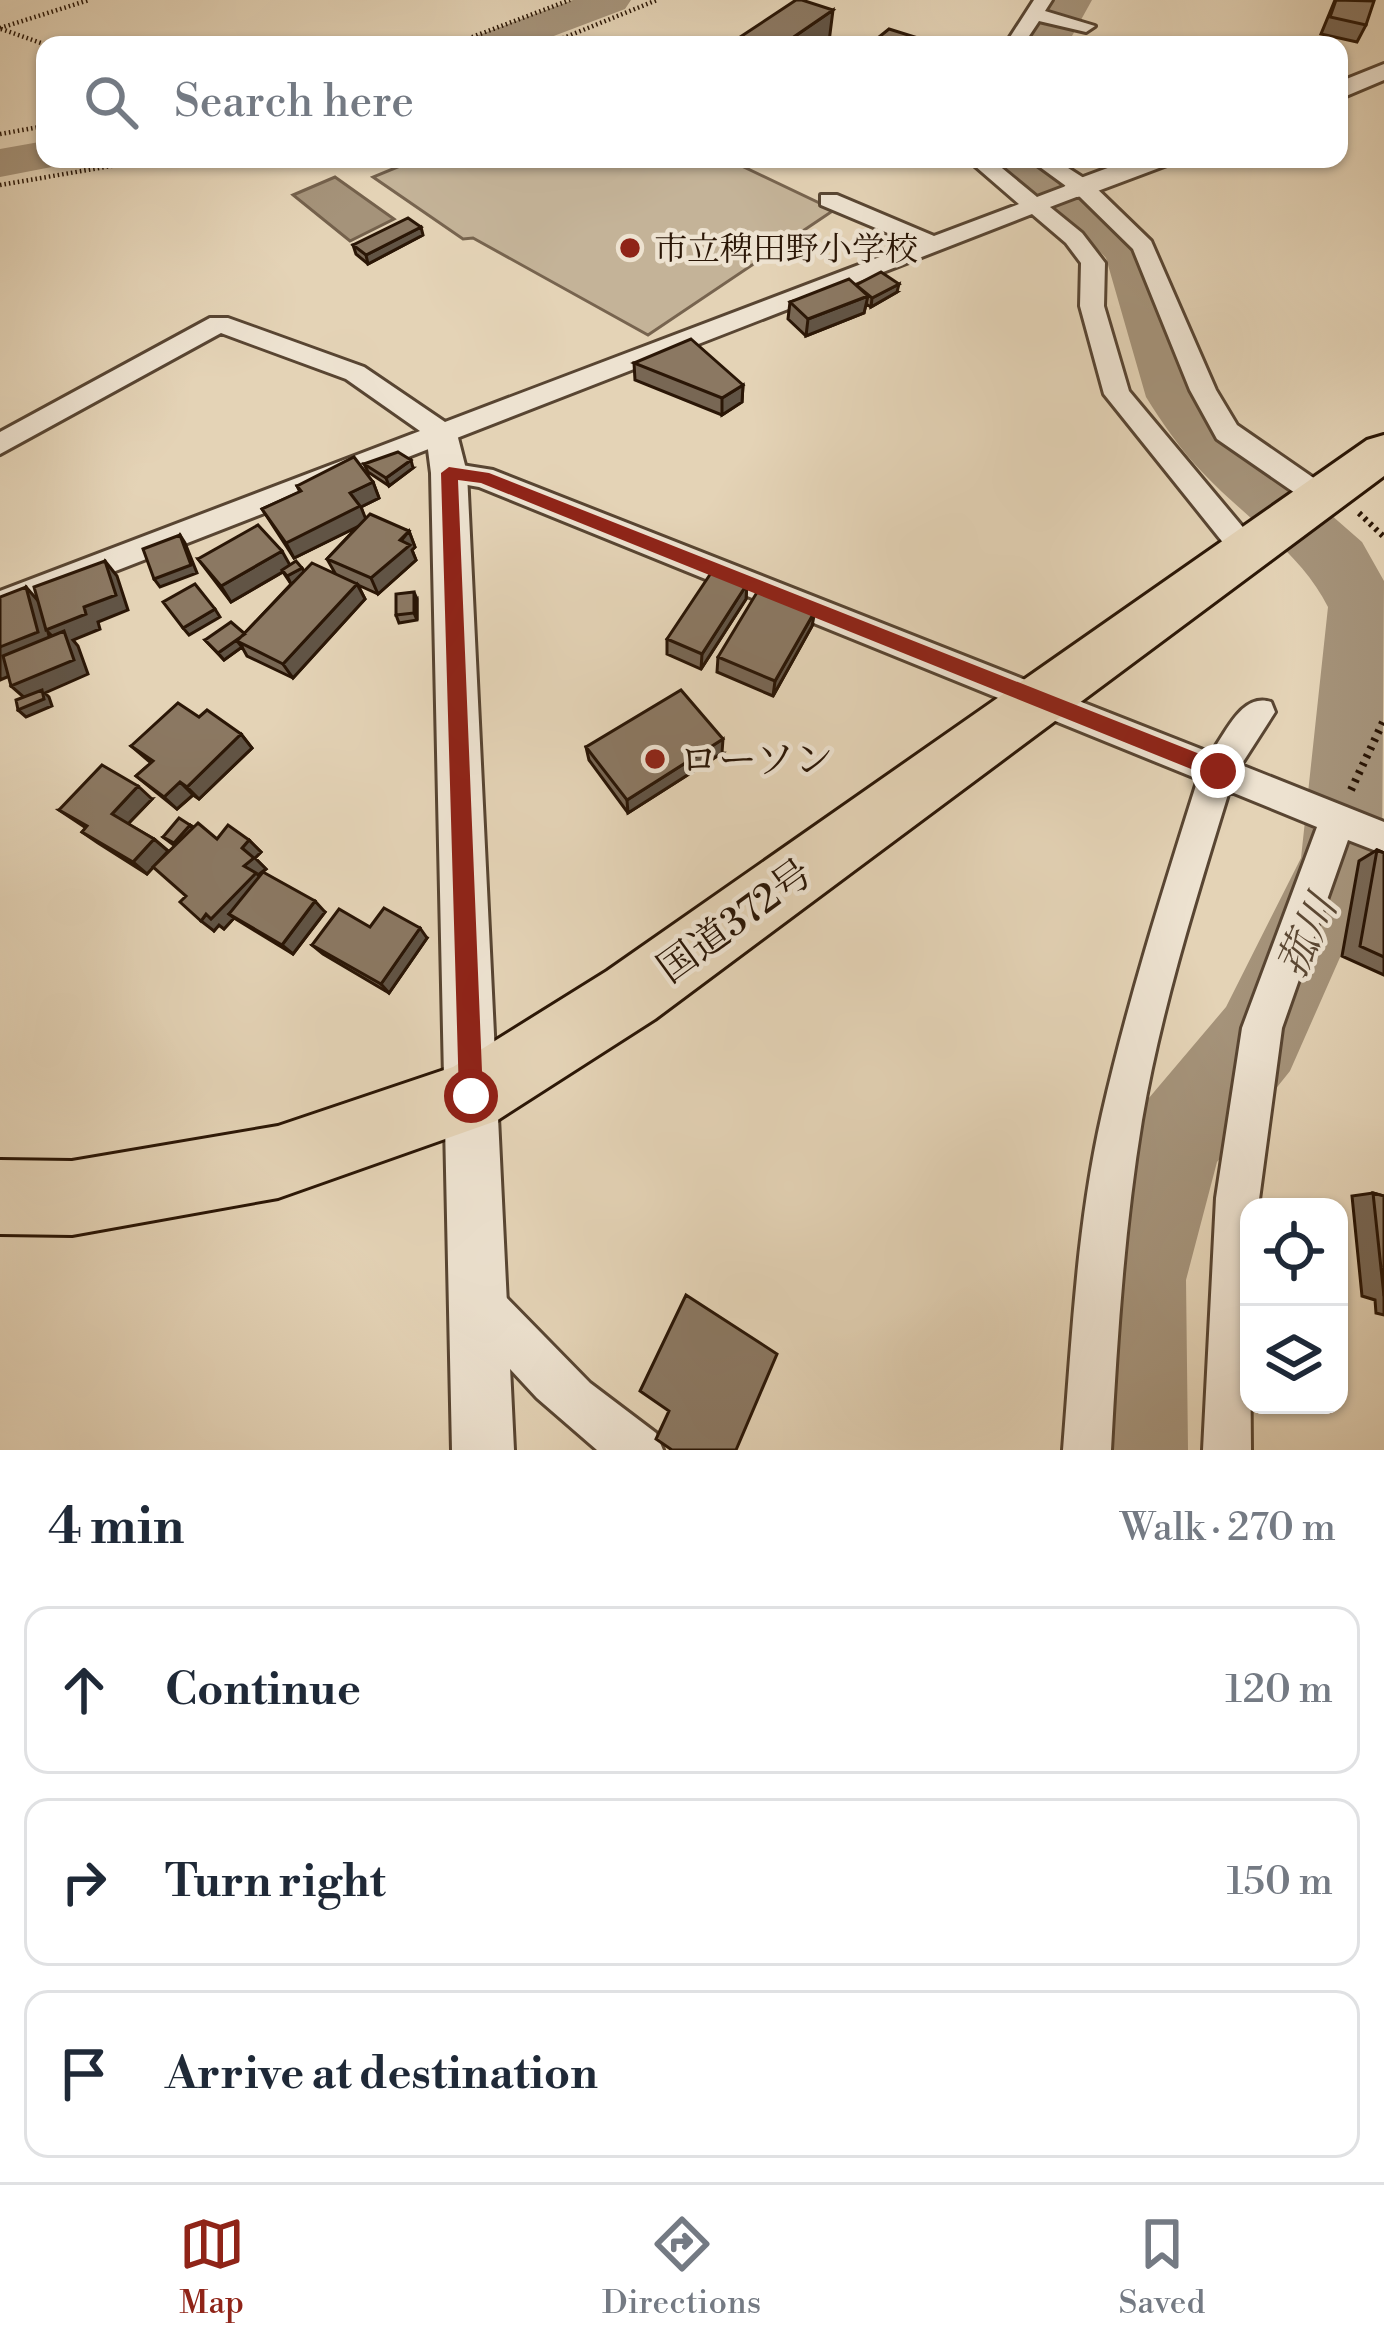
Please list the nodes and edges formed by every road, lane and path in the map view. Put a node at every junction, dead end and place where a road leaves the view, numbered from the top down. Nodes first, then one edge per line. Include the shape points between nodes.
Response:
1 (89, 0) edge
2 (570, 0) edge
3 (658, 0) edge
4 (1096, 4) dead end
5 (1038, 7) edge
6 (1086, 26) junction
7 (0, 28) edge
8 (475, 36) edge
9 (568, 36) edge
10 (1020, 36) edge
11 (1079, 36) edge
12 (36, 41) edge
13 (1384, 71) edge
14 (1348, 87) edge
15 (36, 128) edge
16 (0, 134) edge
17 (99, 168) edge
18 (990, 168) edge
19 (1052, 168) edge
20 (1133, 168) edge
21 (0, 185) edge
22 (1080, 188) junction
23 (829, 200) dead end
24 (1037, 204) junction
25 (932, 243) junction
26 (0, 444) edge
27 (1384, 452) edge
28 (446, 453) junction
29 (1318, 499) junction
30 (1257, 546) junction
31 (0, 604) edge
32 (1040, 698) junction
33 (1259, 712) dead end
34 (1384, 720) edge
35 (1218, 771) junction
36 (1337, 819) junction
37 (1384, 838) edge
38 (471, 1096) junction
39 (0, 1197) edge
40 (478, 1300) junction
41 (483, 1450) edge
42 (639, 1450) edge
43 (1087, 1450) edge
44 (1227, 1450) edge

1 - 7 path
2 - 8 path
3 - 9 path
4 - 6 street
5 - 6 street
5 - 10 street
6 - 11 street
7 - 12 path
13 - 14 street
15 - 16 path
17 - 21 path
18 - 24 street
19 - 22 street
20 - 22 street
22 - 24 street
22 - 29 street via 1143,246 1227,431
23 - 25 street
24 - 25 street
24 - 30 street via 1093,263 1092,306 1117,394
25 - 28 street
26 - 28 street via 219,323 355,373
27 - 29 highway, 国道372号
28 - 31 street
28 - 32 street via 483,477
28 - 38 street
29 - 30 highway, 国道372号
30 - 32 highway, 国道372号
32 - 35 street
32 - 38 highway, 国道372号 via 631,994
33 - 35 street
34 - 36 path
35 - 36 street
35 - 43 street via 1122,1117 1099,1273
36 - 37 street
36 - 44 street via 1262,1028 1237,1198
38 - 39 highway, 国道372号 via 278,1162 72,1198
38 - 40 street
40 - 41 street
40 - 42 street via 566,1395

